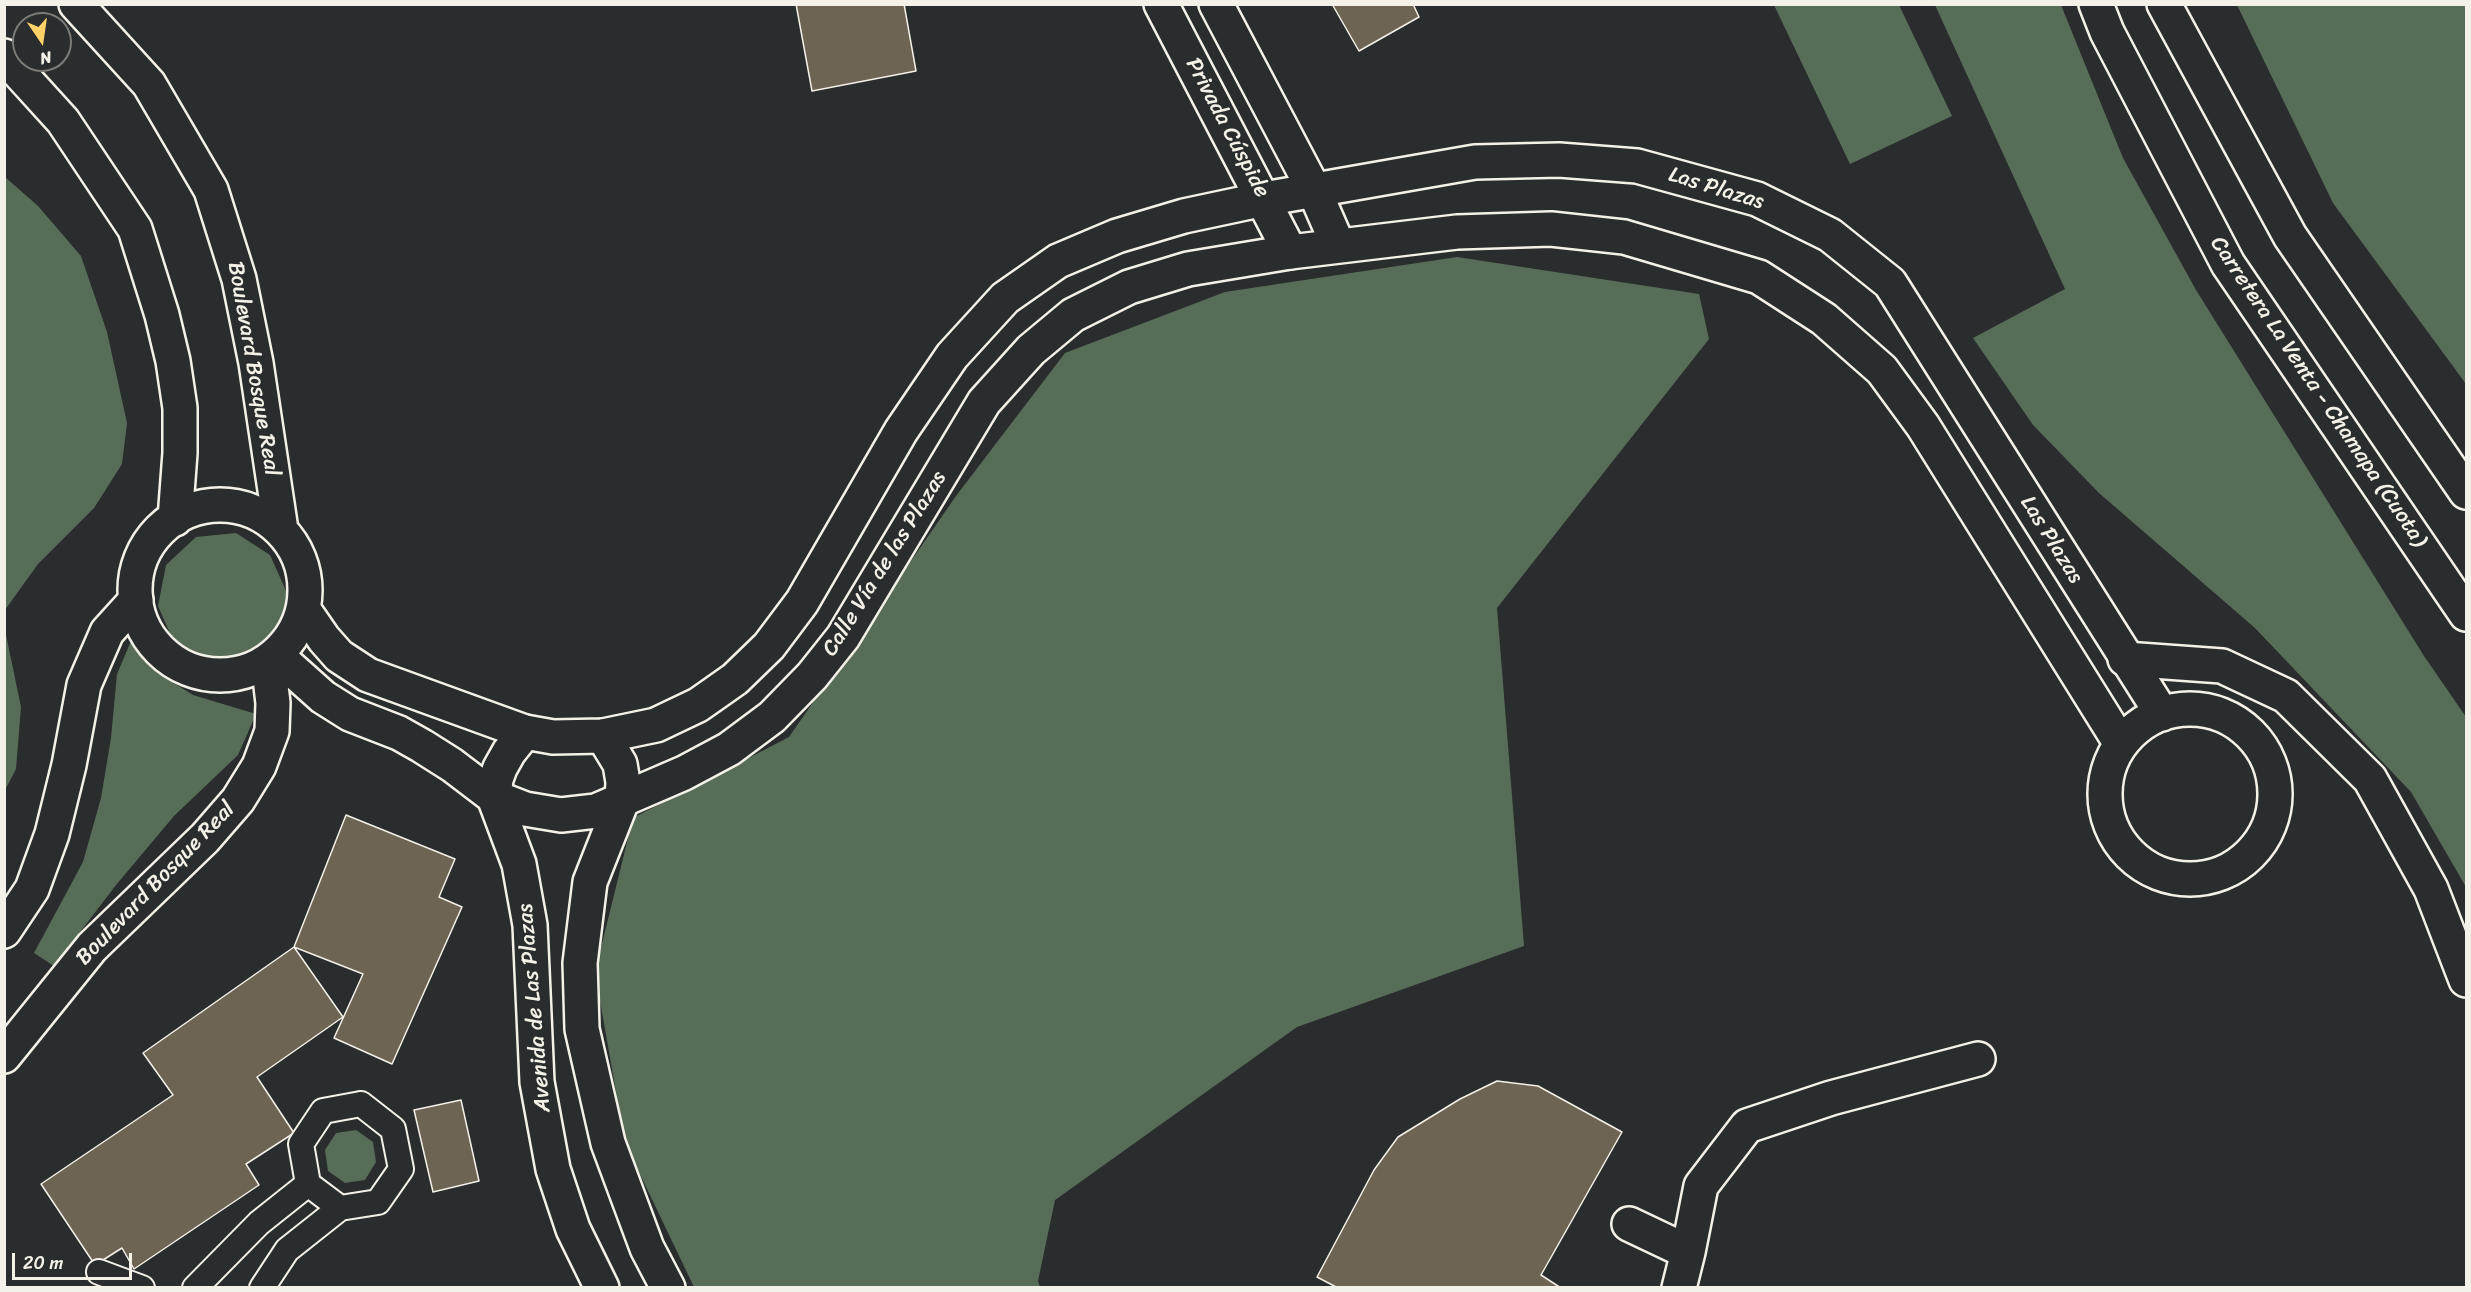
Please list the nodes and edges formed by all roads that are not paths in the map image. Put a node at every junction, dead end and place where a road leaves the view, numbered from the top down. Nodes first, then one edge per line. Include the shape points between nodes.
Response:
1 (76, 4) edge
2 (1161, 4) edge
3 (1216, 4) edge
4 (2096, 4) edge
5 (2164, 4) edge
6 (4, 56) edge
7 (1314, 190) junction
8 (1264, 199) junction
9 (1338, 245) junction
10 (1290, 252) junction
11 (2466, 492) edge
12 (175, 519) junction
13 (281, 530) junction
14 (136, 600) junction
15 (304, 610) junction
16 (2466, 614) edge
17 (272, 658) junction
18 (2125, 659) junction
19 (2162, 714) junction
20 (525, 732) junction
21 (603, 736) junction
22 (2121, 744) junction
23 (494, 797) junction
24 (622, 801) junction
25 (4, 931) edge
26 (2466, 980) edge
27 (4, 1056) edge
28 (1978, 1059) dead end
29 (308, 1184) junction
30 (340, 1208) junction
31 (1629, 1224) dead end
32 (1688, 1252) junction
33 (99, 1272) dead end
34 (142, 1287) edge
35 (195, 1287) edge
36 (262, 1287) edge
37 (602, 1287) edge
38 (668, 1287) edge
39 (1679, 1287) edge

1 - 13 main road, Boulevard Bosque Real via 149,84 211,190 239,279
2 - 8 main road, Privada Cúspide
3 - 7 main road
4 - 16 main road, Carretera La Venta - Chamapa (Cuota) via 2228,264
5 - 11 main road via 2290,237
6 - 12 main road via 63,121 135,230 162,315 180,408
7 - 8 main road, Las Plazas
7 - 9 main road
7 - 18 main road, Las Plazas via 1475,162 1559,160 1637,166 1757,199 1830,235 1890,283
8 - 10 main road, Privada Cúspide
8 - 21 main road via 1184,216 1117,236 1058,261 1005,298 952,356 901,431 802,602 770,646 735,679 698,705 656,725
9 - 10 main road
9 - 22 main road via 1458,232 1551,229 1624,237 1759,277 1824,320 1882,370 1923,426
10 - 24 main road, Calle Vía de las Plazas via 1178,272 1129,287 1072,315 1031,350 984,402 843,637 812,676 772,717 729,749
12 - 13 main road via 196,509 218,505 263,516
12 - 14 main road via 156,534 143,554 136,576
13 - 15 main road via 303,567
14 - 17 main road via 142,624 155,645 173,662 196,672 220,676 245,672
14 - 25 main road via 107,632 84,685 52,834 32,889
15 - 17 main road via 293,635
15 - 20 main road via 339,656 368,675
17 - 23 main road, Calle Vía de las Plazas via 322,697 422,746
17 - 27 main road, Boulevard Bosque Real via 272,731 259,766 238,800 205,838 92,947
18 - 19 main road, Las Plazas
18 - 26 main road via 2222,666 2286,696 2370,779 2431,889
19 - 22 main road via 2139,726
19 - 22 main road via 2190,709 2216,711 2254,736 2273,775 2275,803 2267,830 2251,854 2228,870 2201,879 2172,878 2146,868 2124,850 2110,825 2104,797 2107,770
20 - 21 main road via 552,737
20 - 23 main road via 500,768
21 - 24 main road, Avenida de Las Plazas via 620,764
23 - 24 main road, Calle Vía de las Plazas via 525,809 561,815 596,811
23 - 37 main road, Avenida de Las Plazas via 519,864 530,925 537,1082 553,1169 573,1229
24 - 38 main road, Avenida de Las Plazas via 590,882 580,963 582,1029 608,1143 647,1248
28 - 32 main road via 1831,1098 1748,1126 1701,1186
29 - 30 lane
29 - 30 lane via 301,1144 312,1127 323,1111 361,1104 393,1129 401,1169 378,1202
29 - 35 lane via 259,1223
30 - 36 lane via 288,1250
31 - 32 main road
32 - 39 main road
33 - 34 lane

